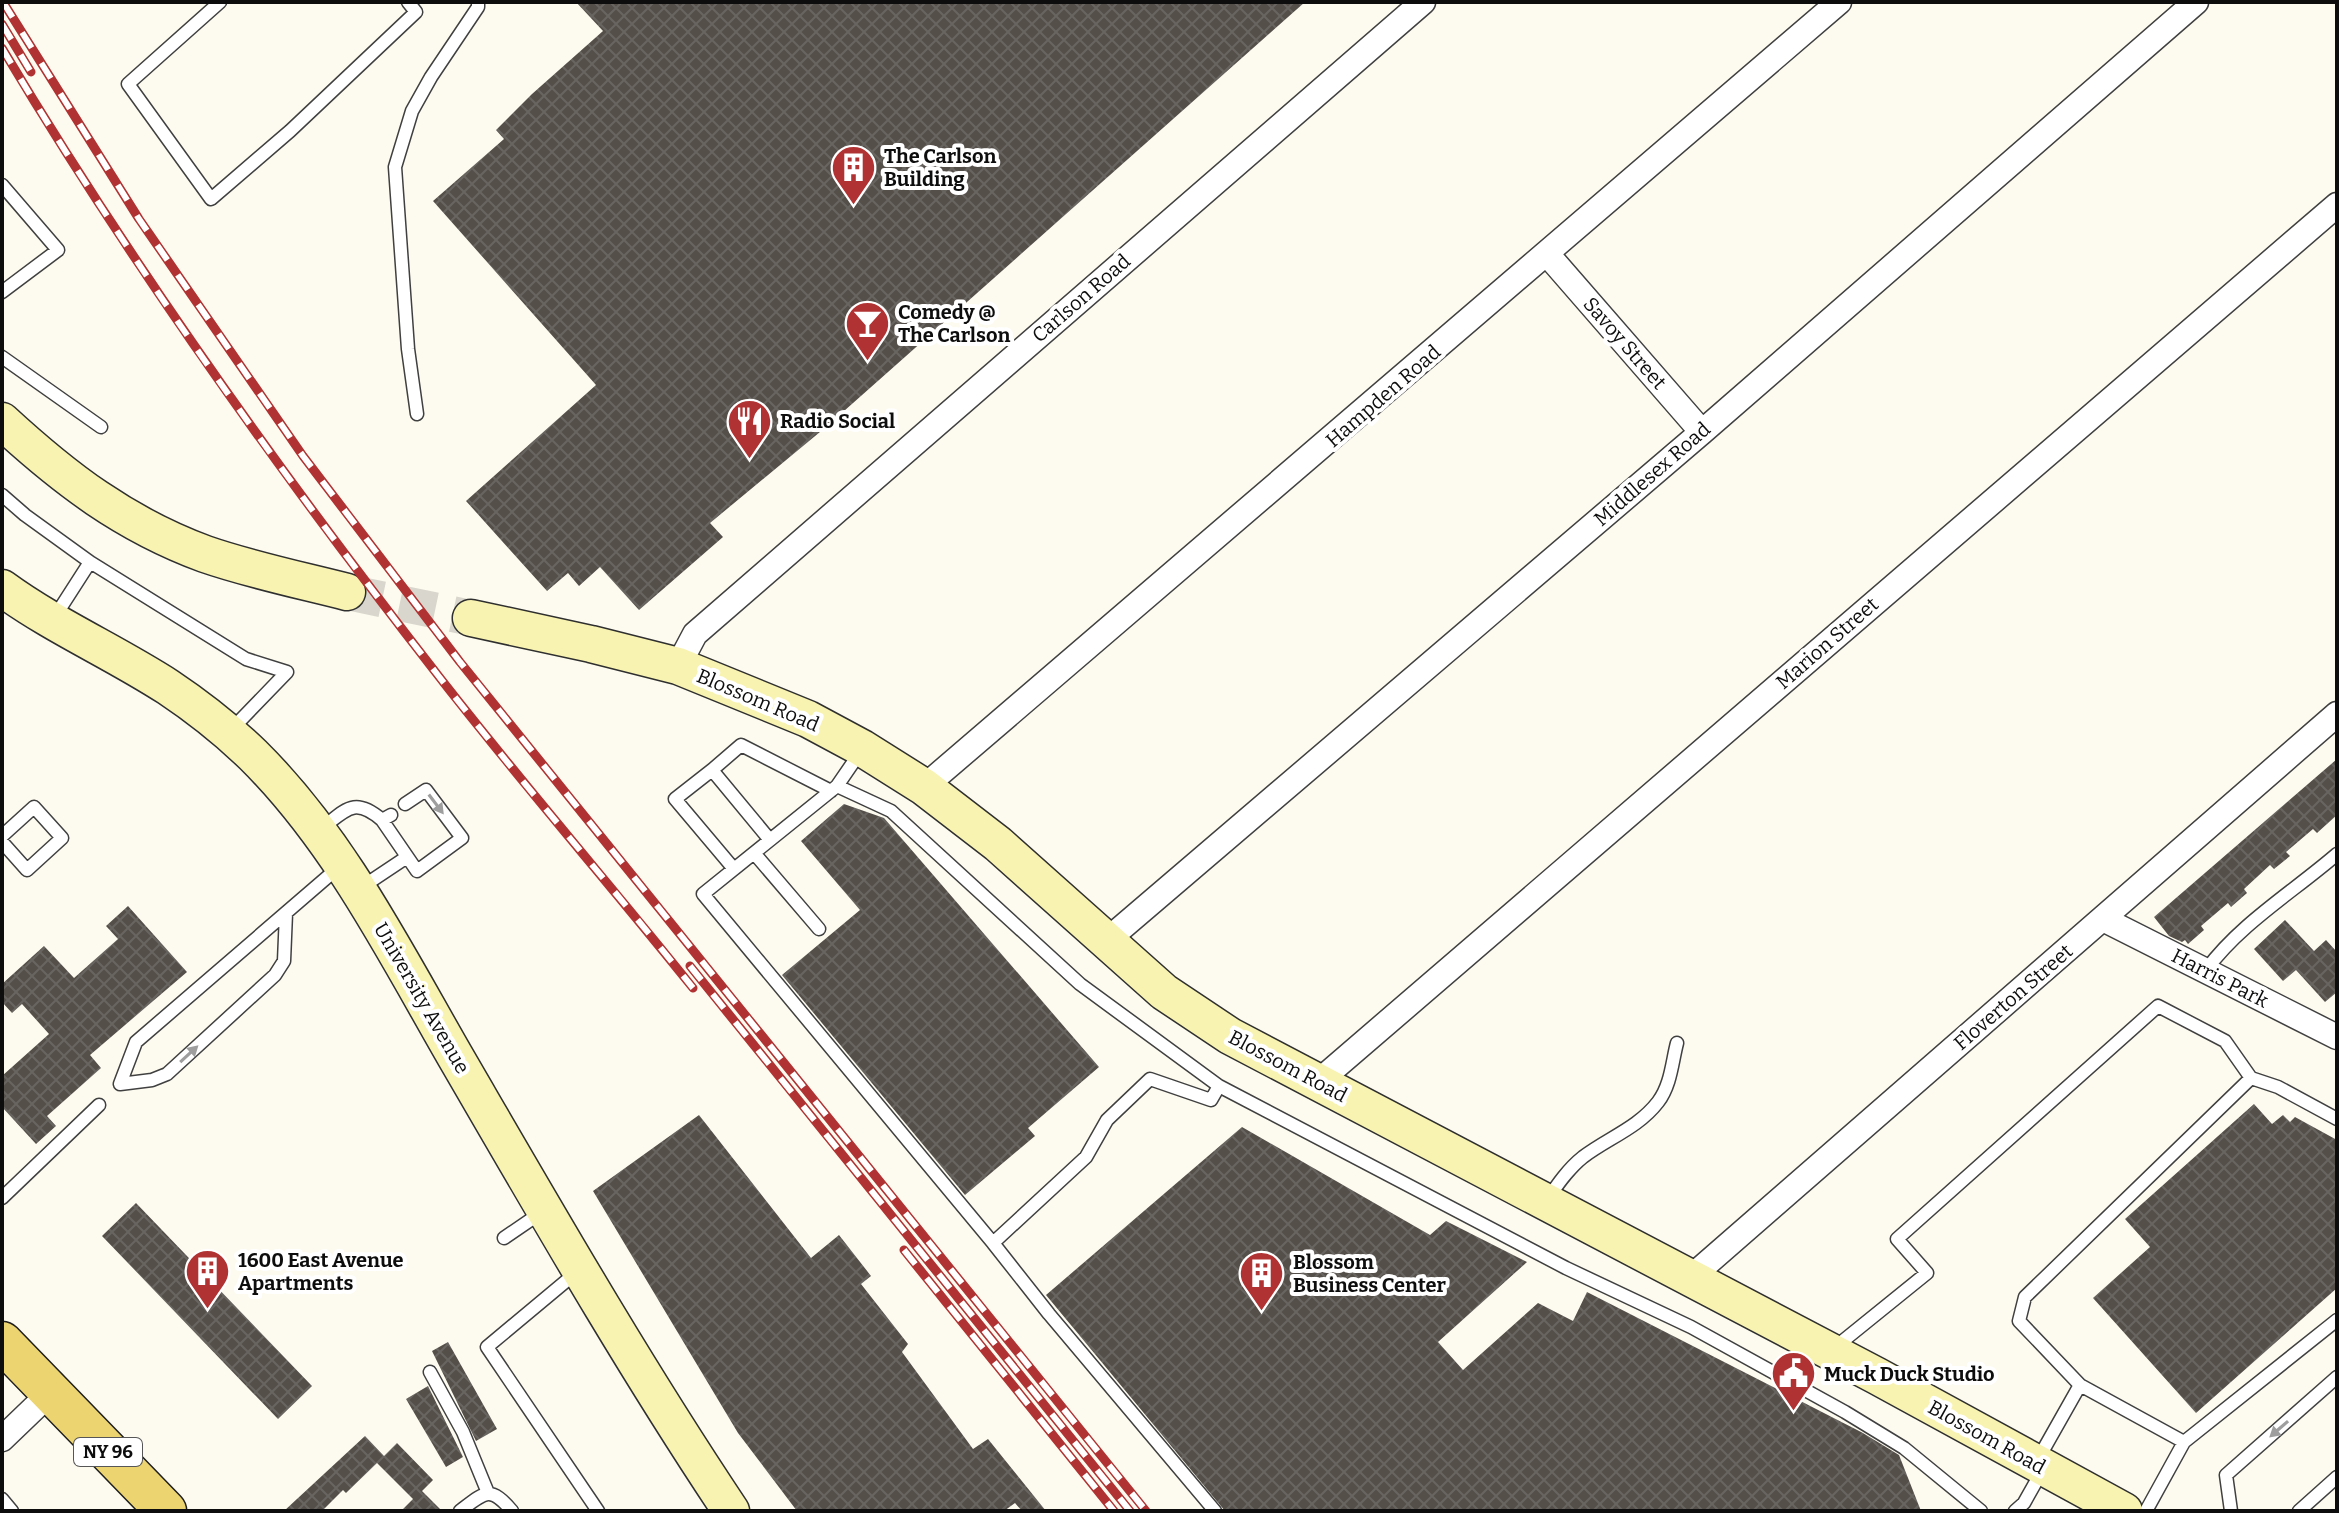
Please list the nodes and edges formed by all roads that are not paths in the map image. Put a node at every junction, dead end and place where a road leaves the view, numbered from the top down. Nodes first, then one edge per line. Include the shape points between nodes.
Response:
1 (220, 2) edge
2 (408, 2) edge
3 (478, 2) edge
4 (1423, 2) edge
5 (1839, 2) edge
6 (2196, 2) edge
7 (2, 185) edge
8 (2337, 205) edge
9 (1548, 255) junction
10 (2, 292) edge
11 (2, 357) edge
12 (417, 414) dead end
13 (2, 421) edge
14 (101, 427) dead end
15 (1702, 432) junction
16 (2, 495) edge
17 (90, 562) junction
18 (2, 588) edge
19 (347, 592) tunnel mouth
20 (471, 618) tunnel mouth
21 (52, 621) junction
22 (678, 666) junction
23 (2337, 714) edge
24 (228, 733) junction
25 (862, 748) junction
26 (712, 770) junction
27 (924, 787) junction
28 (834, 788) junction
29 (405, 804) dead end
30 (317, 832) junction
31 (2, 836) edge
32 (770, 840) junction
33 (2, 842) edge
34 (754, 853) junction
35 (2337, 854) edge
36 (407, 857) junction
37 (734, 869) junction
38 (350, 877) junction
39 (286, 913) junction
40 (2103, 919) junction
41 (819, 929) dead end
42 (1105, 942) junction
43 (2206, 970) junction
44 (2337, 1037) edge
45 (1677, 1043) dead end
46 (2251, 1078) junction
47 (1318, 1082) junction
48 (1219, 1086) junction
49 (99, 1105) dead end
50 (2337, 1119) edge
51 (2, 1198) edge
52 (1545, 1203) junction
53 (544, 1210) junction
54 (504, 1238) dead end
55 (993, 1243) junction
56 (579, 1269) junction
57 (1689, 1279) junction
58 (2337, 1320) edge
59 (2, 1342) edge
60 (1829, 1352) junction
61 (430, 1372) dead end
62 (2337, 1377) edge
63 (2080, 1385) junction
64 (51, 1392) junction
65 (2, 1439) edge
66 (2184, 1442) junction
67 (2039, 1466) junction
68 (2337, 1477) edge
69 (488, 1493) junction
70 (2, 1499) edge
71 (2126, 1510) edge
72 (12, 1511) edge
73 (166, 1511) edge
74 (460, 1511) edge
75 (512, 1511) edge
76 (598, 1511) edge
77 (731, 1511) edge
78 (1215, 1511) edge
79 (1981, 1511) edge
80 (2015, 1511) edge
81 (2231, 1511) edge
82 (2299, 1511) edge

1 - 2 lane via 128,84 211,199 416,12
3 - 12 lane via 412,111 395,167
4 - 22 street, Carlson Road via 695,634
5 - 9 street, Hampden Road
6 - 15 street, Middlesex Road
7 - 10 lane via 58,250
8 - 47 street, Marion Street
9 - 15 street, Savoy Street
9 - 27 street, Hampden Road
11 - 14 lane
13 - 19 street via 54,469 153,531 205,554
15 - 42 street, Middlesex Road
16 - 17 lane
17 - 21 lane
17 - 24 lane via 246,659 287,672
18 - 21 street, University Avenue
20 - 22 street, Blossom Road
21 - 24 street, University Avenue via 166,686
22 - 25 street, Blossom Road via 796,714
23 - 40 street, Floverton Street
24 - 30 street, University Avenue
25 - 27 street, Blossom Road
25 - 28 lane
26 - 28 lane via 741,745
26 - 32 lane
26 - 37 lane via 675,799
27 - 42 street, Blossom Road via 998,844
28 - 32 lane
28 - 48 lane via 891,811 1080,984
29 -> 36 lane via 426,790 462,838 417,871
30 - 36 lane via 350,808 368,808 387,818
30 - 38 street, University Avenue
31 - 33 lane via 34,807 62,838 27,870
32 - 34 lane
34 - 37 lane
34 - 41 lane
35 - 43 lane via 2247,925
36 - 38 lane
37 - 55 lane via 703,894
38 - 39 lane
38 - 53 street, University Avenue
39 -> 39 lane via 136,1042 120,1084 167,1074 275,975 284,961
40 - 43 street, Harris Park
40 - 57 street, Floverton Street
42 - 47 street, Blossom Road via 1164,992 1230,1036
43 - 44 street, Harris Park
45 - 52 lane via 1658,1102 1631,1128 1582,1158
46 - 50 lane
46 - 60 lane via 2225,1041 2158,1006 1897,1239 1927,1273
46 - 63 lane via 2025,1297 2019,1321
47 - 52 street, Blossom Road
48 - 55 lane via 1211,1100 1150,1079 1107,1120 1086,1157
48 - 79 lane via 1566,1268 1691,1327 1845,1412 1904,1448
49 - 51 lane
52 - 57 street, Blossom Road
53 - 54 lane
53 - 56 street, University Avenue
55 - 78 lane
56 - 76 lane via 487,1347
56 - 77 street, University Avenue
57 - 60 street, Blossom Road
58 - 66 lane
59 - 64 main road, NY 96
60 - 67 street, Blossom Road
61 - 69 lane
62 -> 81 lane via 2226,1475
63 - 66 lane
63 - 67 lane
64 - 65 street
64 - 73 main road, NY 96
66 - 71 lane
67 - 71 street, Blossom Road
67 - 80 lane via 2024,1503
68 - 82 lane
69 - 74 lane
69 - 75 lane
70 - 72 lane

